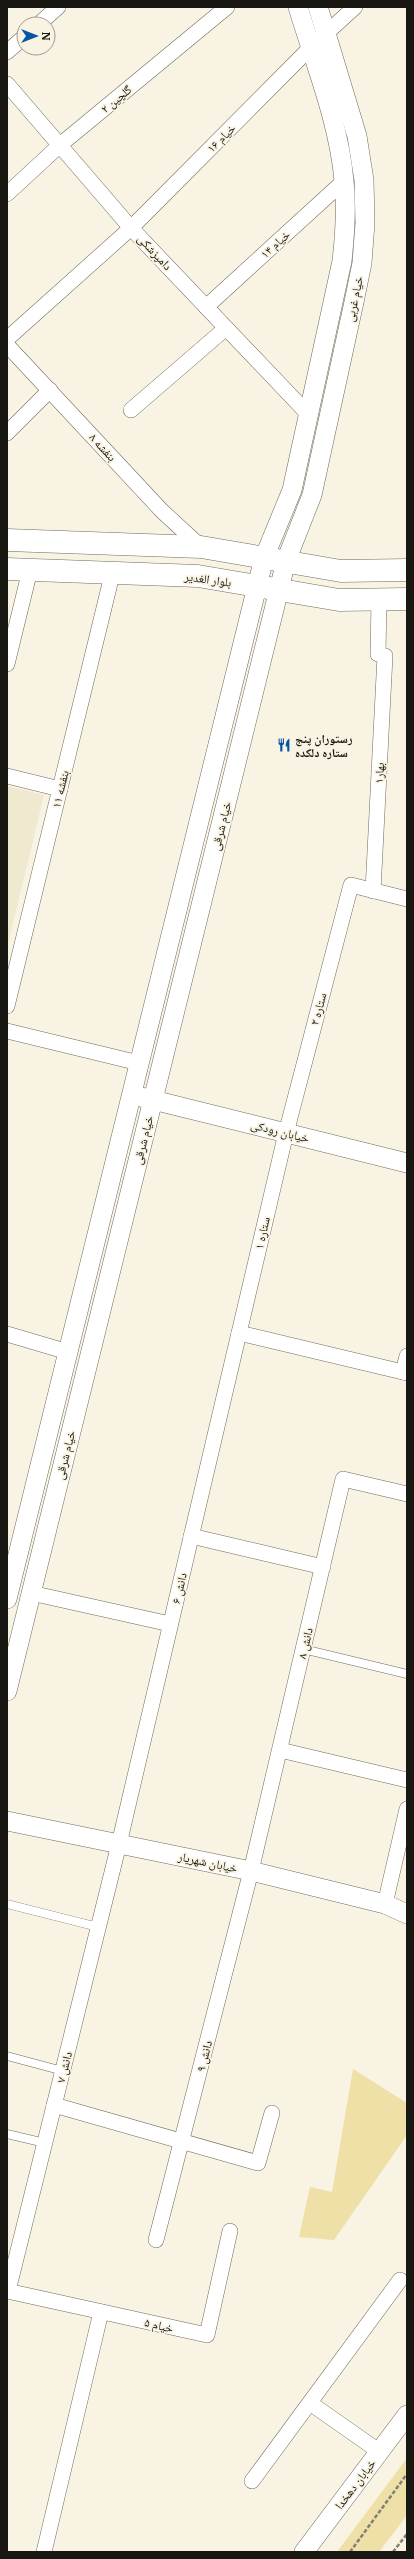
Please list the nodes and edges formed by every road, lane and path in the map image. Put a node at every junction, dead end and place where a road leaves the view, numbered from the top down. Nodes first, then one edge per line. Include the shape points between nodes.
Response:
1 (58, 7) edge
2 (227, 7) edge
3 (298, 7) edge
4 (318, 7) edge
5 (355, 7) edge
6 (48, 16) edge
7 (326, 33) junction
8 (16, 44) edge
9 (310, 48) junction
10 (7, 52) edge
11 (7, 84) edge
12 (60, 145) junction
13 (344, 182) junction
14 (7, 194) edge
15 (346, 223) junction
16 (365, 223) junction
17 (131, 228) junction
18 (206, 307) junction
19 (226, 328) junction
20 (7, 338) edge
21 (7, 345) edge
22 (50, 390) junction
23 (130, 410) dead end
24 (309, 416) junction
25 (7, 433) edge
26 (7, 540) edge
27 (201, 547) junction
28 (264, 558) junction
29 (286, 561) junction
30 (7, 569) edge
31 (30, 570) junction
32 (407, 570) edge
33 (113, 571) junction
34 (257, 586) junction
35 (279, 590) junction
36 (407, 599) edge
37 (379, 600) junction
38 (7, 664) edge
39 (7, 776) edge
40 (60, 789) junction
41 (373, 891) junction
42 (407, 900) edge
43 (7, 1006) edge
44 (7, 1030) edge
45 (139, 1063) junction
46 (131, 1094) junction
47 (153, 1100) junction
48 (286, 1133) junction
49 (407, 1163) edge
50 (238, 1333) junction
51 (7, 1334) edge
52 (68, 1352) junction
53 (407, 1356) edge
54 (89, 1357) junction
55 (405, 1373) edge
56 (407, 1494) edge
57 (191, 1536) junction
58 (323, 1567) junction
59 (8, 1592) edge
60 (31, 1593) junction
61 (170, 1624) junction
62 (303, 1649) junction
63 (407, 1674) edge
64 (7, 1691) edge
65 (280, 1750) junction
66 (407, 1780) edge
67 (407, 1809) edge
68 (7, 1821) edge
69 (119, 1844) junction
70 (251, 1871) junction
71 (7, 1904) edge
72 (384, 1904) junction
73 (407, 1914) edge
74 (98, 1927) junction
75 (7, 2056) edge
76 (63, 2071) junction
77 (54, 2105) junction
78 (272, 2113) dead end
79 (7, 2134) edge
80 (182, 2141) junction
81 (45, 2143) junction
82 (230, 2231) dead end
83 (156, 2240) dead end
84 (400, 2280) dead end
85 (8, 2291) edge
86 (101, 2312) junction
87 (310, 2403) junction
88 (407, 2415) edge
89 (380, 2452) junction
90 (407, 2474) edge
91 (252, 2481) dead end
92 (407, 2534) edge
93 (44, 2552) edge
94 (304, 2552) edge
95 (350, 2552) edge
96 (393, 2552) edge

1 - 6 street
2 - 12 street, گلچین ۲
3 - 9 street, خیام غربی
4 - 7 street, خیام غربی
5 - 7 street
7 - 9 street
7 - 16 street, خیام غربی via 357,136 364,180
8 - 10 street
9 - 13 street, خیام غربی via 338,141
9 - 17 street, خیام ۱۶
11 - 12 street, دامپزشکی
12 - 14 street, گلچین ۲
12 - 17 street, دامپزشکی
13 - 15 street, خیام غربی
13 - 18 street, خیام ۱۴
15 - 16 street
15 - 24 street, خیام غربی via 340,268
16 - 29 street, خیام غربی via 357,287 312,495
17 - 18 street, دامپزشکی
17 - 20 street, خیام ۱۶
18 - 19 street, دامپزشکی
19 - 23 street
19 - 24 street, دامپزشکی
21 - 22 street, بنفشه ۸
22 - 25 street
22 - 27 street, بنفشه ۸ via 162,511
24 - 28 street, خیام غربی via 292,490
26 - 27 main road
27 - 28 main road
28 - 29 main road
28 - 34 street, خیام شرقی
29 - 32 main road via 341,570
29 - 35 street, خیام غربی
30 - 31 main road, بلوار الغدیر
31 - 33 main road, بلوار الغدیر
31 - 38 street
33 - 34 main road, بلوار الغدیر via 198,576
33 - 40 street, بنفشه ۱۱
34 - 35 main road, بلوار الغدیر
34 - 45 street, خیام شرقی
35 - 37 main road, بلوار الغدیر via 339,600
35 - 47 street, خیام شرقی
36 - 37 main road, بلوار الغدیر
37 - 41 street, بهار۱ via 378,654 385,656
39 - 40 street
40 - 43 street, بنفشه ۱۱
41 - 42 street
41 - 48 street, ستاره ۲ via 351,885
44 - 45 street
45 - 46 street, خیام شرقی
46 - 47 street, خیابان رودکی
46 - 52 street, خیام شرقی
47 - 48 street, خیابان رودکی
47 - 54 street, خیام شرقی
48 - 49 street, خیابان رودکی
48 - 50 street, ستاره ۱
50 - 55 street
50 - 57 street, دانش ۶
51 - 52 street
52 - 54 street
52 - 59 street, خیام شرقی
53 - 55 street
54 - 60 street, خیام شرقی
56 - 58 street, دانش ۸ via 343,1479
57 - 58 street
57 - 61 street, دانش ۶
58 - 62 street, دانش ۸
59 - 60 street
60 - 61 street
60 - 64 street, خیام شرقی
61 - 69 street, دانش ۶
62 - 63 lane
62 - 65 street, دانش ۸
65 - 66 street
65 - 70 street, دانش ۸
67 - 72 street
68 - 69 street, خیابان شهریار
69 - 70 street, خیابان شهریار
69 - 74 street, دانش ۷
70 - 72 street, خیابان شهریار
70 - 80 street, دانش ۹
71 - 74 lane
72 - 73 street, خیابان شهریار
74 - 76 street, دانش ۷
75 - 76 lane
76 - 77 street, دانش ۷
77 - 80 street
77 - 81 street, دانش ۷
78 - 80 street via 258,2163
79 - 81 lane
80 - 83 street, دانش ۹
81 - 85 street, دانش ۷
82 - 86 street, خیام ۵ via 207,2335
84 - 87 street
85 - 86 street, خیام ۵
86 - 93 street
87 - 89 street
87 - 91 street
88 - 89 street, خیابان دهخدا
89 - 94 street, خیابان دهخدا
90 - 95 path
92 - 96 path

